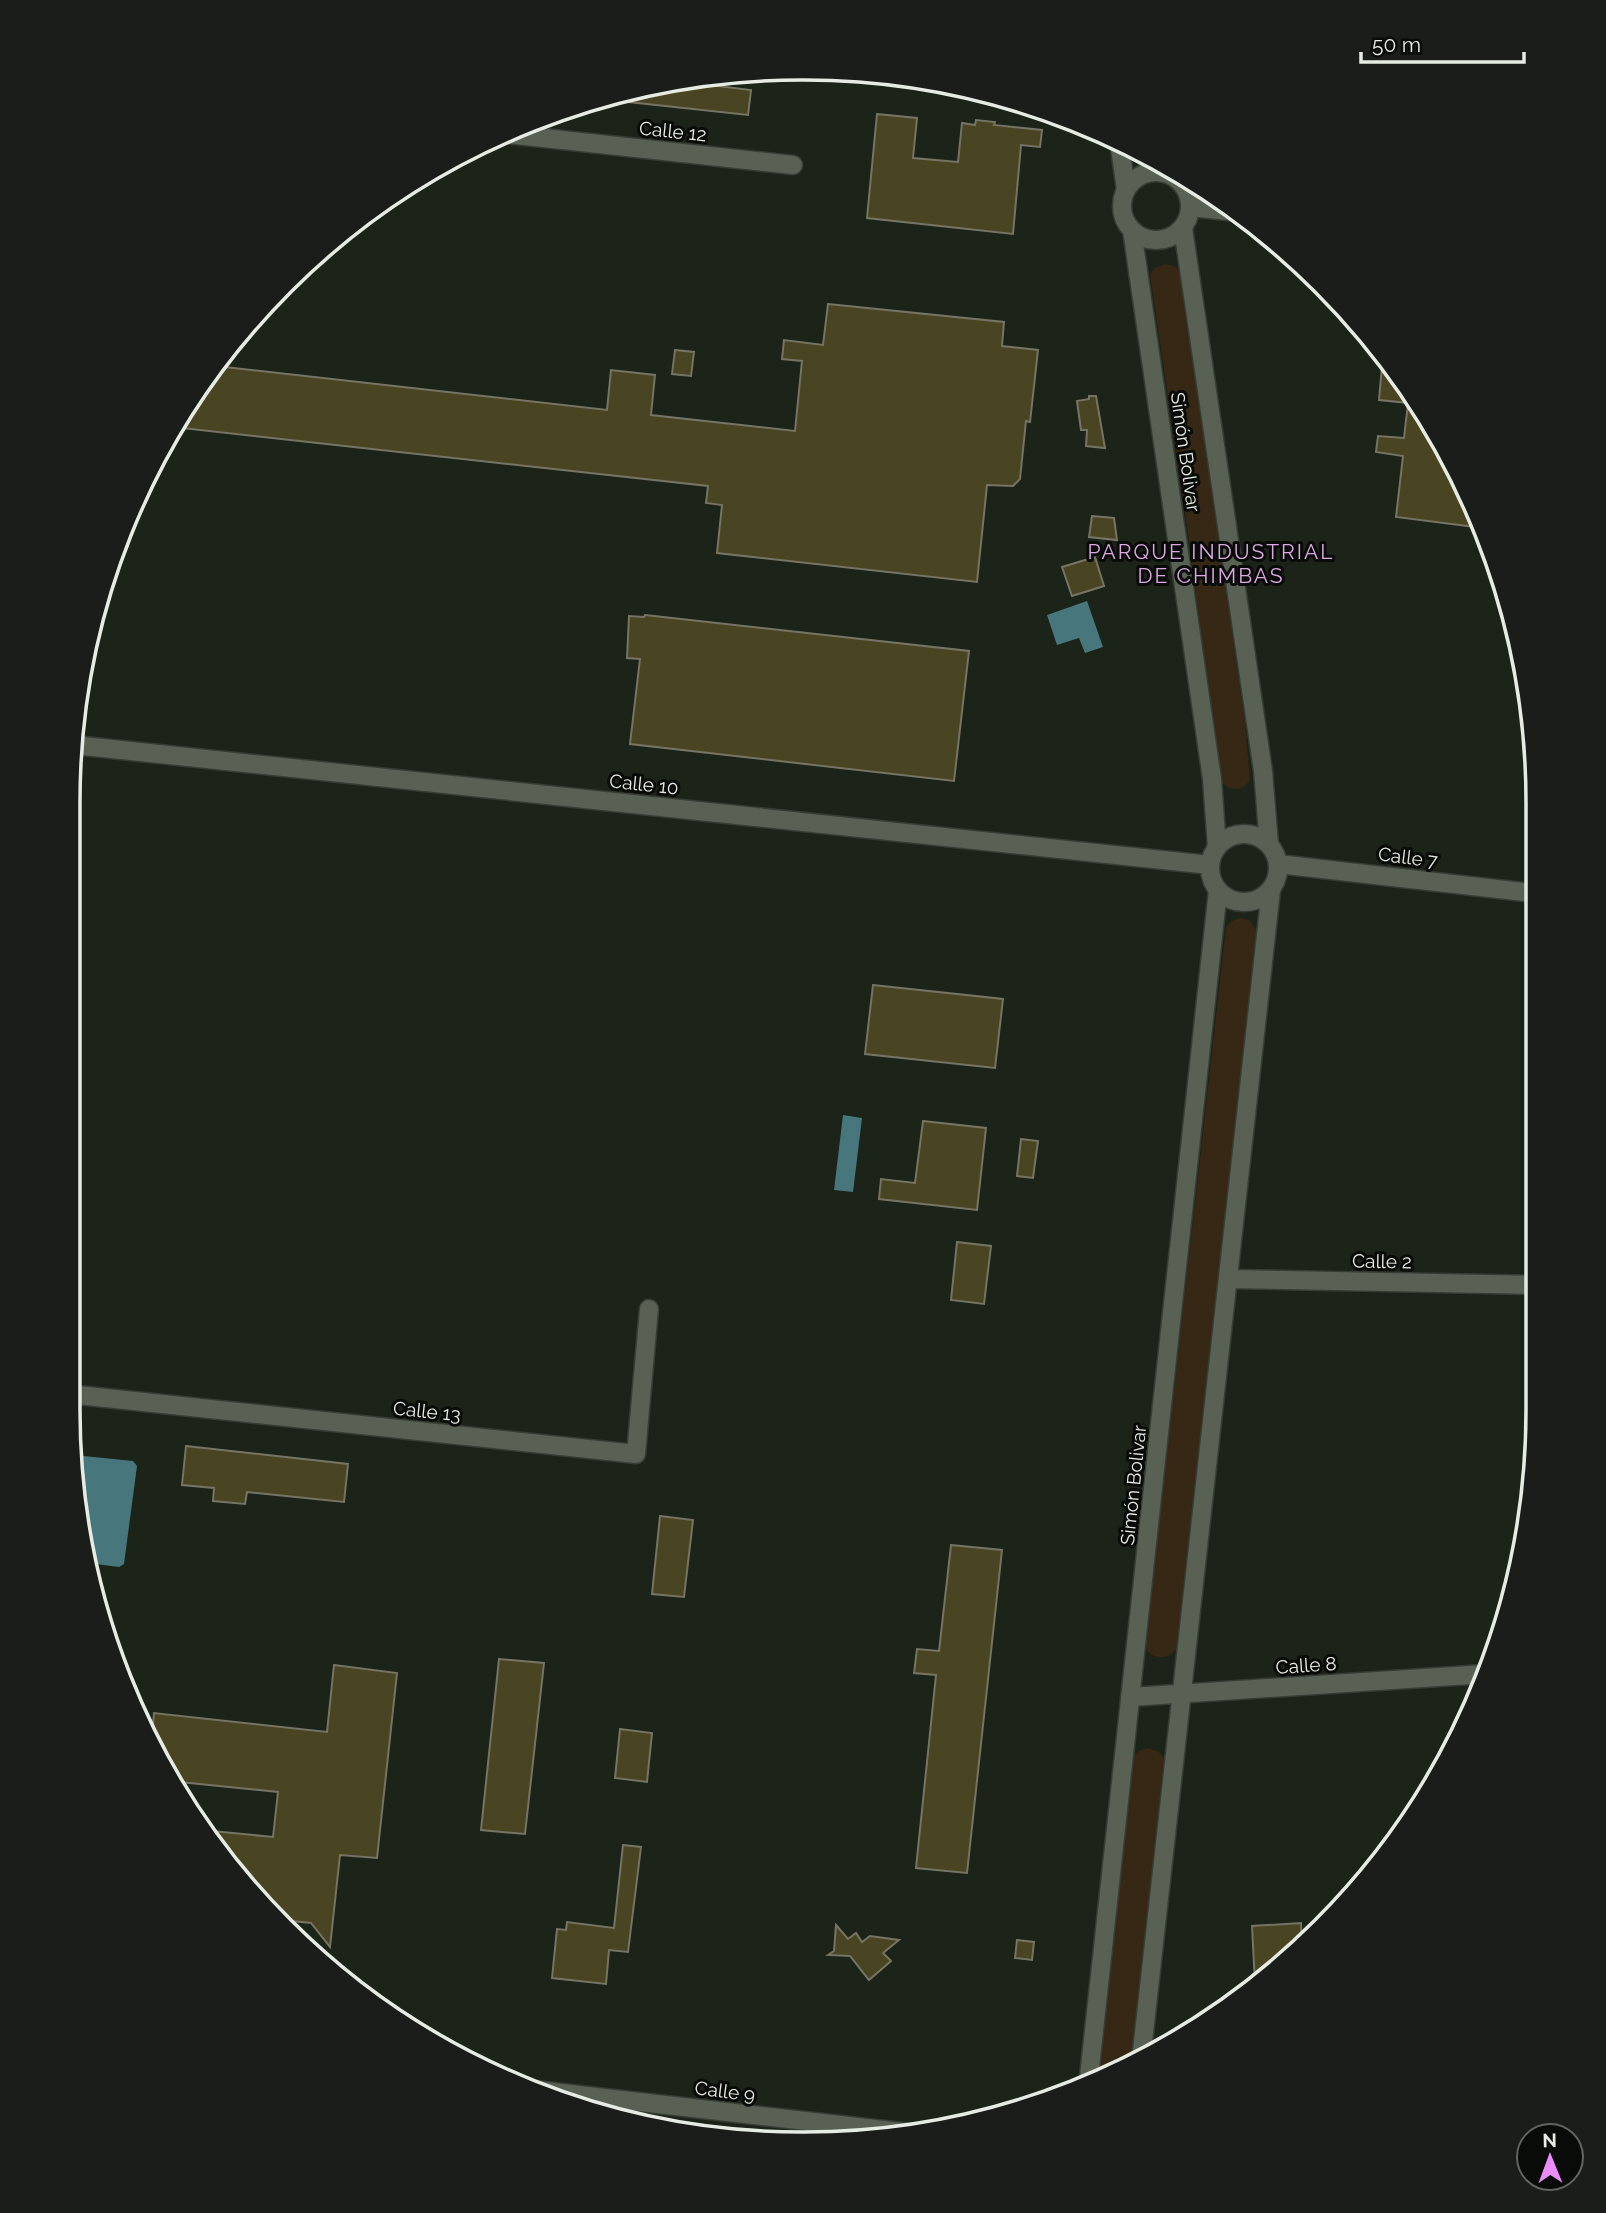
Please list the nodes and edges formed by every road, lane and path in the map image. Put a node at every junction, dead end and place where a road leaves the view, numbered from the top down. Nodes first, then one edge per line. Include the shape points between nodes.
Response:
1 (525, 136) edge
2 (1121, 154) edge
3 (793, 165) dead end
4 (1155, 172) edge
5 (1126, 190) junction
6 (1187, 191) edge
7 (1191, 207) junction
8 (1215, 210) edge
9 (1183, 228) junction
10 (1132, 230) junction
11 (83, 746) edge
12 (1269, 844) junction
13 (1217, 847) junction
14 (1279, 864) junction
15 (1210, 865) junction
16 (1218, 890) junction
17 (1270, 890) junction
18 (1526, 892) edge
19 (1228, 1279) junction
20 (1526, 1285) edge
21 (649, 1309) dead end
22 (80, 1395) edge
23 (1475, 1675) edge
24 (1182, 1694) junction
25 (1130, 1697) junction
26 (1142, 2048) edge
27 (1089, 2073) edge
28 (571, 2094) edge
29 (872, 2129) edge

1 - 3 street, Calle 12
2 - 5 street
4 - 5 street via 1139,177
5 - 10 street via 1123,216
6 - 7 street
7 - 8 street
7 - 9 street
9 - 10 street via 1158,240
9 - 12 street, Simón Bolivar via 1263,771
10 - 13 street, Simón Bolivar via 1212,779
11 - 15 street, Calle 10
12 - 13 street via 1259,837 1237,834
12 - 14 street
13 - 15 street
14 - 17 street
14 - 18 street, Calle 7
15 - 16 street
16 - 17 street via 1238,901 1250,901
16 - 25 street, Simón Bolivar
17 - 19 street
19 - 20 street, Calle 2
19 - 24 street
21 - 22 street, Calle 13 via 636,1454
23 - 24 street, Calle 8
24 - 25 street, Calle 8
24 - 26 street
25 - 27 street, Simón Bolivar
28 - 29 street, Calle 9

